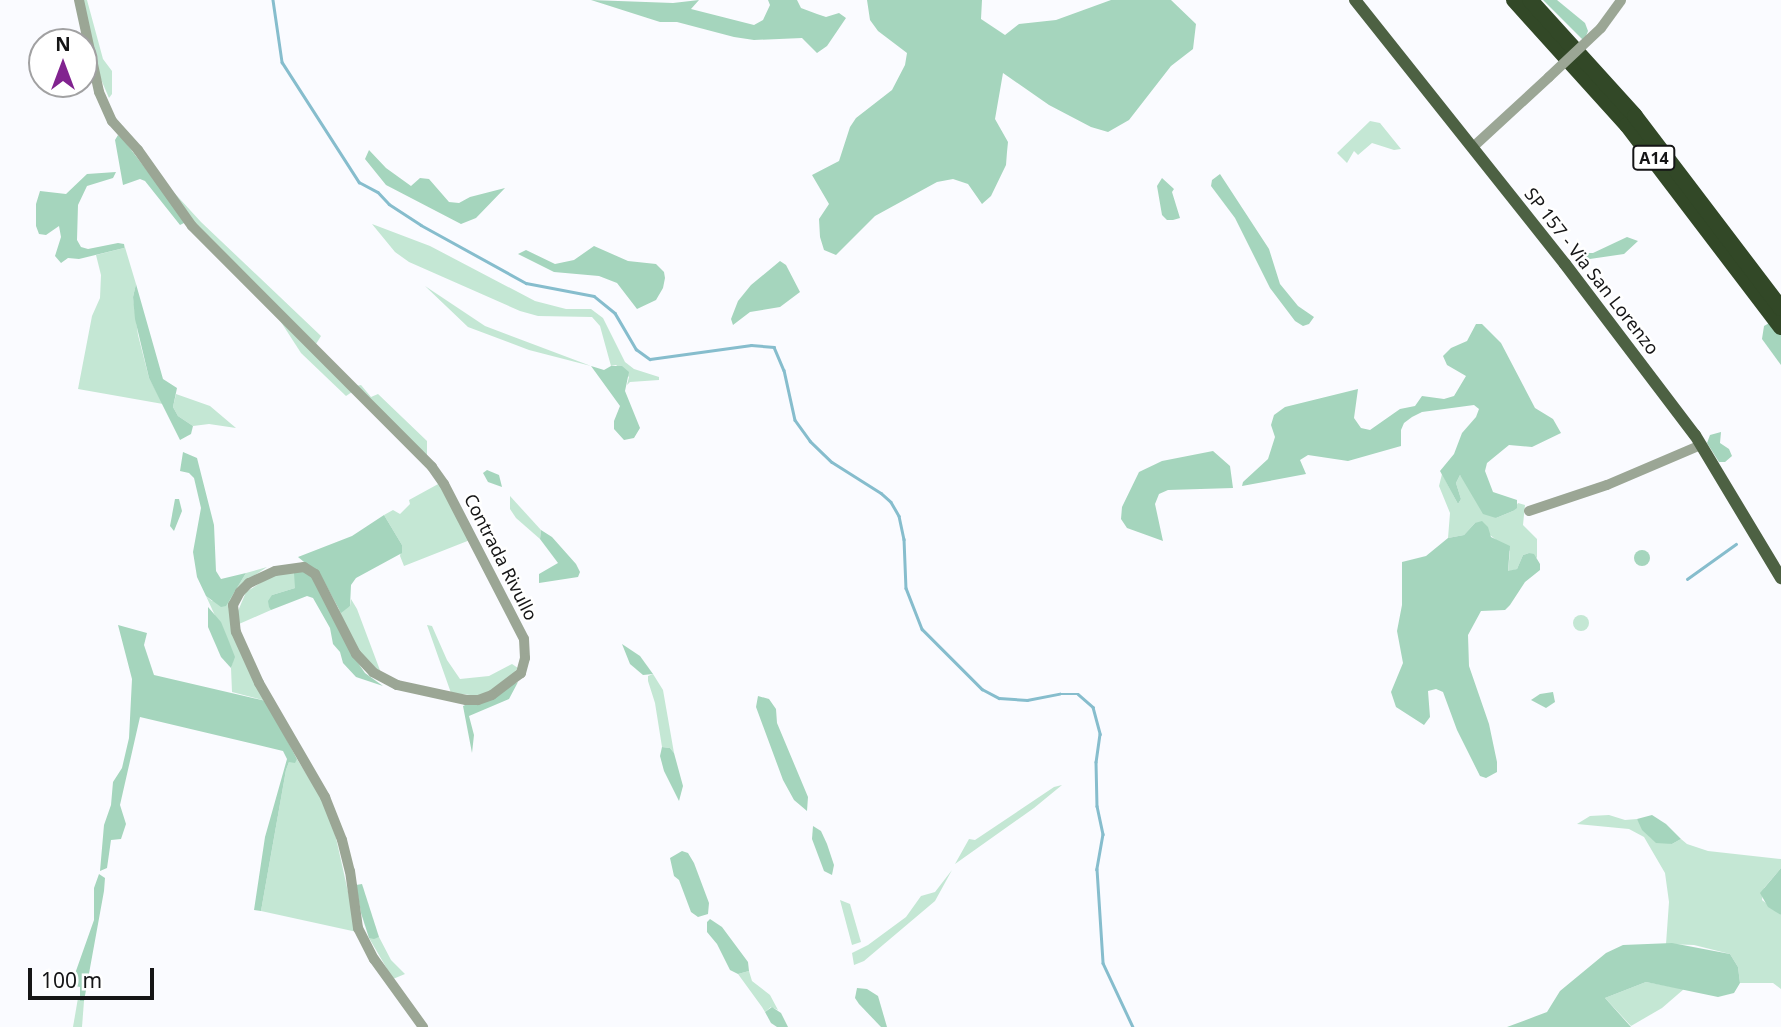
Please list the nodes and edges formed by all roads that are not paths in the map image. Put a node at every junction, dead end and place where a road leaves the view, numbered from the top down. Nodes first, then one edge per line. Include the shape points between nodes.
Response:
1 (79, 0) edge
2 (1355, 0) edge
3 (1514, 0) edge
4 (1530, 0) edge
5 (1621, 0) edge
6 (1473, 147) junction
7 (1781, 308) edge
8 (1781, 327) edge
9 (1700, 445) junction
10 (1529, 511) dead end
11 (1781, 578) edge
12 (424, 1027) edge

1 - 12 street, Contrada Rivullo via 99,92 112,121 192,226 432,467 524,639 521,673 492,695 466,700 397,685 373,672 356,654 315,574 304,567 275,570 249,583 233,605 236,632 255,675 325,797 342,840 358,928 374,959
2 - 6 main road, SP 157 - Via San Lorenzo
3 - 8 highway, A14 via 1627,125
4 - 7 highway, A14 via 1635,116
5 - 6 street, bridge via 1601,27
6 - 9 main road, SP 157 - Via San Lorenzo
9 - 10 street via 1619,481
9 - 11 main road, SP 157 - Via San Lorenzo

